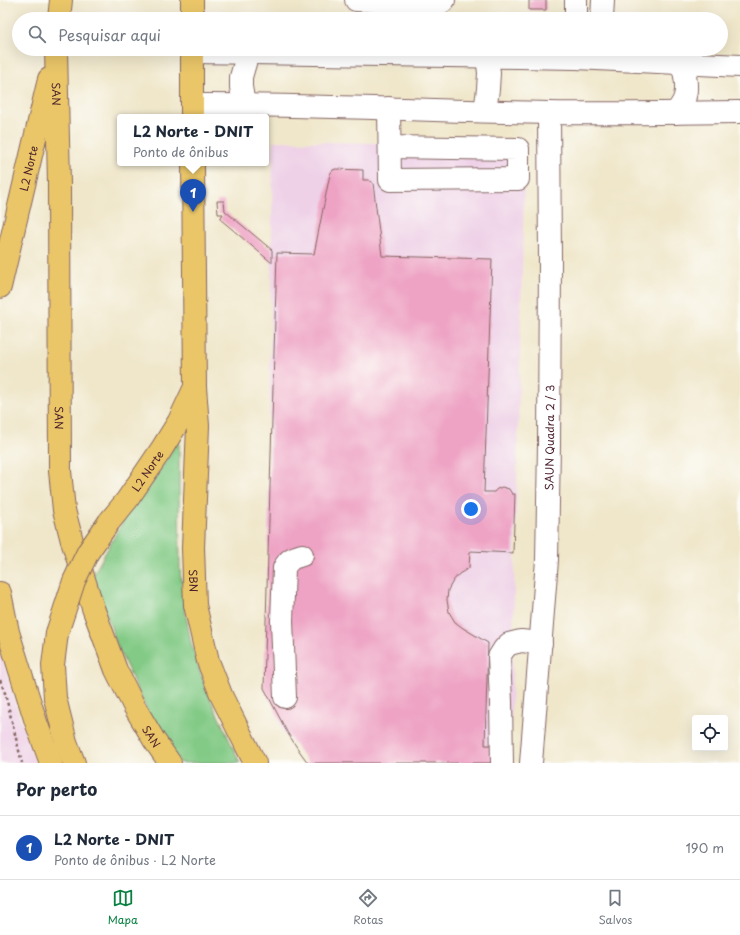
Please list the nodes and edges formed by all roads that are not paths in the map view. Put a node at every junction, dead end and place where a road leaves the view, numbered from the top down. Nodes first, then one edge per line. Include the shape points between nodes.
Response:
1 (61, 0) edge
2 (192, 0) edge
3 (356, 0) edge
4 (444, 0) edge
5 (576, 0) edge
6 (603, 0) edge
7 (60, 12) edge
8 (192, 12) edge
9 (576, 12) edge
10 (602, 12) edge
11 (54, 56) edge
12 (56, 56) edge
13 (192, 56) edge
14 (247, 56) edge
15 (487, 56) edge
16 (618, 56) edge
17 (682, 63) junction
18 (740, 66) edge
19 (244, 104) junction
20 (389, 108) junction
21 (484, 110) junction
22 (192, 111) edge
23 (549, 112) junction
24 (740, 112) edge
25 (675, 113) junction
26 (390, 147) junction
27 (193, 166) edge
28 (0, 288) edge
29 (195, 387) junction
30 (302, 555) dead end
31 (0, 593) edge
32 (4, 632) edge
33 (541, 643) junction
34 (285, 697) dead end
35 (51, 763) edge
36 (74, 763) edge
37 (170, 763) edge
38 (255, 763) edge
39 (502, 763) edge
40 (531, 763) edge

1 - 7 main road
2 - 8 main road
3 - 4 street via 436,4
5 - 9 street
6 - 10 street
11 - 28 main road, L2 Norte
12 - 37 main road, SAN via 60,472 64,510 93,608 116,670 134,706
13 - 22 main road
14 - 19 street via 241,77
15 - 21 street via 489,73
16 - 17 street
17 - 18 street
17 - 25 street via 686,89 683,102
19 - 20 street
19 - 22 street
20 - 21 street
20 - 26 street
21 - 23 street
23 - 25 street
23 - 33 street, SAUN Quadra 2 / 3 via 549,453
24 - 25 street
26 - 26 street via 390,180 518,179 518,149
27 - 29 main road, L2 Norte
29 - 36 main road, L2 Norte, bridge via 164,445 88,552 74,581 57,633 54,665 55,698
29 - 38 main road, SBN via 198,426 195,605 211,669
30 - 34 street via 292,558 284,568 282,621
31 - 32 main road
32 - 35 main road
33 - 39 street via 522,641 509,644 499,657
33 - 40 street, SAUN Quadra 2 / 3

